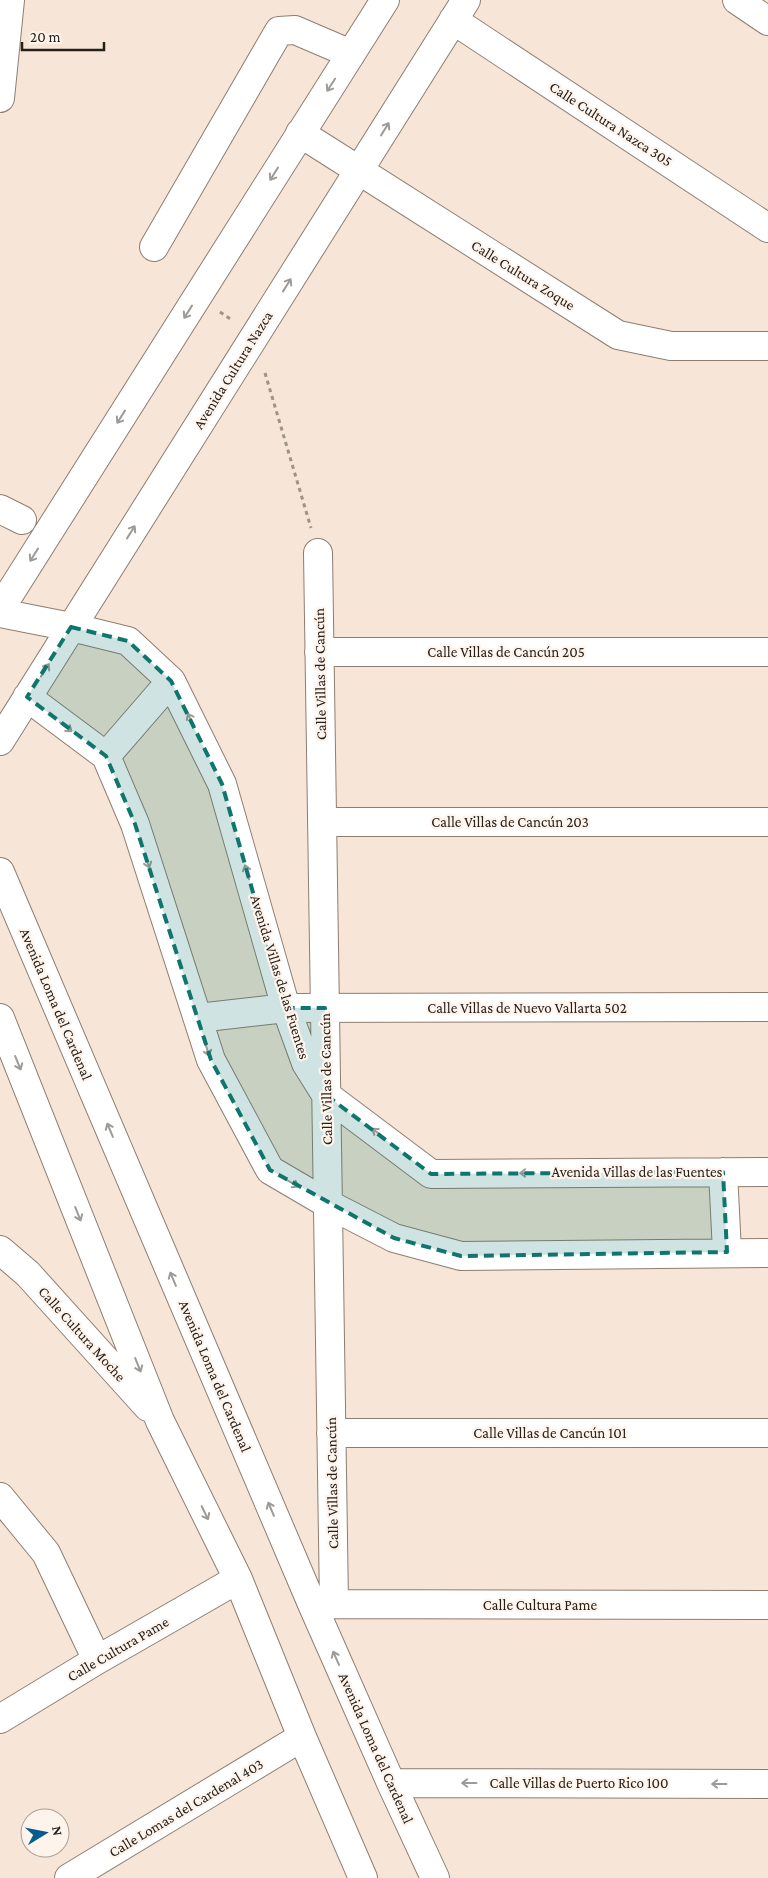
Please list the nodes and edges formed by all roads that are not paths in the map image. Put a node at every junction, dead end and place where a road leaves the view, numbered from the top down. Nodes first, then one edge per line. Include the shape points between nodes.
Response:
1 (10, 0) edge
2 (385, 0) edge
3 (737, 0) edge
4 (460, 10) edge
5 (768, 21) edge
6 (3, 41) edge
7 (351, 54) junction
8 (0, 98) edge
9 (300, 133) junction
10 (359, 170) junction
11 (768, 228) edge
12 (154, 246) dead end
13 (768, 346) edge
14 (318, 553) road end
15 (0, 609) edge
16 (0, 613) edge
17 (71, 627) junction
18 (319, 652) junction
19 (768, 652) edge
20 (171, 680) junction
21 (27, 697) junction
22 (0, 741) edge
23 (106, 756) junction
24 (322, 822) junction
25 (768, 822) edge
26 (0, 872) edge
27 (286, 1008) junction
28 (325, 1008) junction
29 (768, 1008) edge
30 (0, 1018) edge
31 (198, 1018) junction
32 (326, 1095) junction
33 (723, 1172) junction
34 (768, 1172) edge
35 (328, 1204) junction
36 (0, 1250) edge
37 (727, 1252) junction
38 (768, 1252) edge
39 (160, 1421) junction
40 (331, 1432) junction
41 (768, 1433) edge
42 (0, 1497) edge
43 (238, 1579) junction
44 (323, 1604) junction
45 (768, 1605) edge
46 (97, 1660) junction
47 (0, 1719) edge
48 (302, 1737) junction
49 (391, 1783) junction
50 (768, 1784) edge
51 (70, 1878) edge
52 (363, 1878) edge
53 (435, 1878) edge

1 - 6 street
2 - 7 street
3 - 5 street
10 -> 4 street, Avenida Cultura Nazca
4 - 11 street, Calle Cultura Nazca 305
6 - 8 street
7 -> 9 street
7 - 12 street via 295,30 279,31
9 - 10 street, Calle Cultura Zoque
9 -> 15 street
10 - 13 street, Calle Cultura Zoque via 618,335 671,346
17 -> 10 street, Avenida Cultura Nazca
14 - 18 street, Calle Villas de Cancún
16 - 17 street, Avenida Villas de las Fuentes
17 - 20 street, Avenida Villas de las Fuentes via 128,641
21 -> 17 street, Avenida Cultura Nazca
18 - 19 street, Calle Villas de Cancún 205
18 - 24 street, Calle Villas de Cancún
20 - 23 street
27 -> 20 street, Avenida Villas de las Fuentes via 222,784
21 - 22 street, Avenida Cultura Nazca
21 -> 23 street
23 -> 31 street via 135,824
24 - 25 street, Calle Villas de Cancún 203
24 - 28 street, Calle Villas de Cancún
44 -> 26 street, Avenida Loma del Cardenal
27 - 28 street, Calle Villas de Nuevo Vallarta 502
27 - 31 street, Calle Villas de Nuevo Vallarta 502
27 - 32 street, Avenida Villas de las Fuentes via 306,1063
28 - 29 street, Calle Villas de Nuevo Vallarta 502
28 - 32 street, Calle Villas de Cancún
30 -> 39 street
31 -> 35 street via 211,1060 270,1170
33 -> 32 street, Avenida Villas de las Fuentes via 431,1174
32 - 35 street, Calle Villas de Cancún
33 - 34 street, Avenida Villas de las Fuentes
33 - 37 street
35 - 37 street via 394,1238 461,1256
35 - 40 street, Calle Villas de Cancún
36 - 39 street, Calle Cultura Moche via 28,1274
37 - 38 street
39 -> 43 street
40 - 41 street, Calle Villas de Cancún 101
40 - 44 street, Calle Villas de Cancún
42 - 46 street via 46,1553
43 - 46 street, Calle Cultura Pame
43 - 48 street
44 - 45 street, Calle Cultura Pame
49 -> 44 street, Avenida Loma del Cardenal
46 - 47 street, Calle Cultura Pame
48 - 51 street, Calle Lomas del Cardenal 403
48 - 52 street
50 -> 49 street, Calle Villas de Puerto Rico 100
49 - 53 street, Avenida Loma del Cardenal

